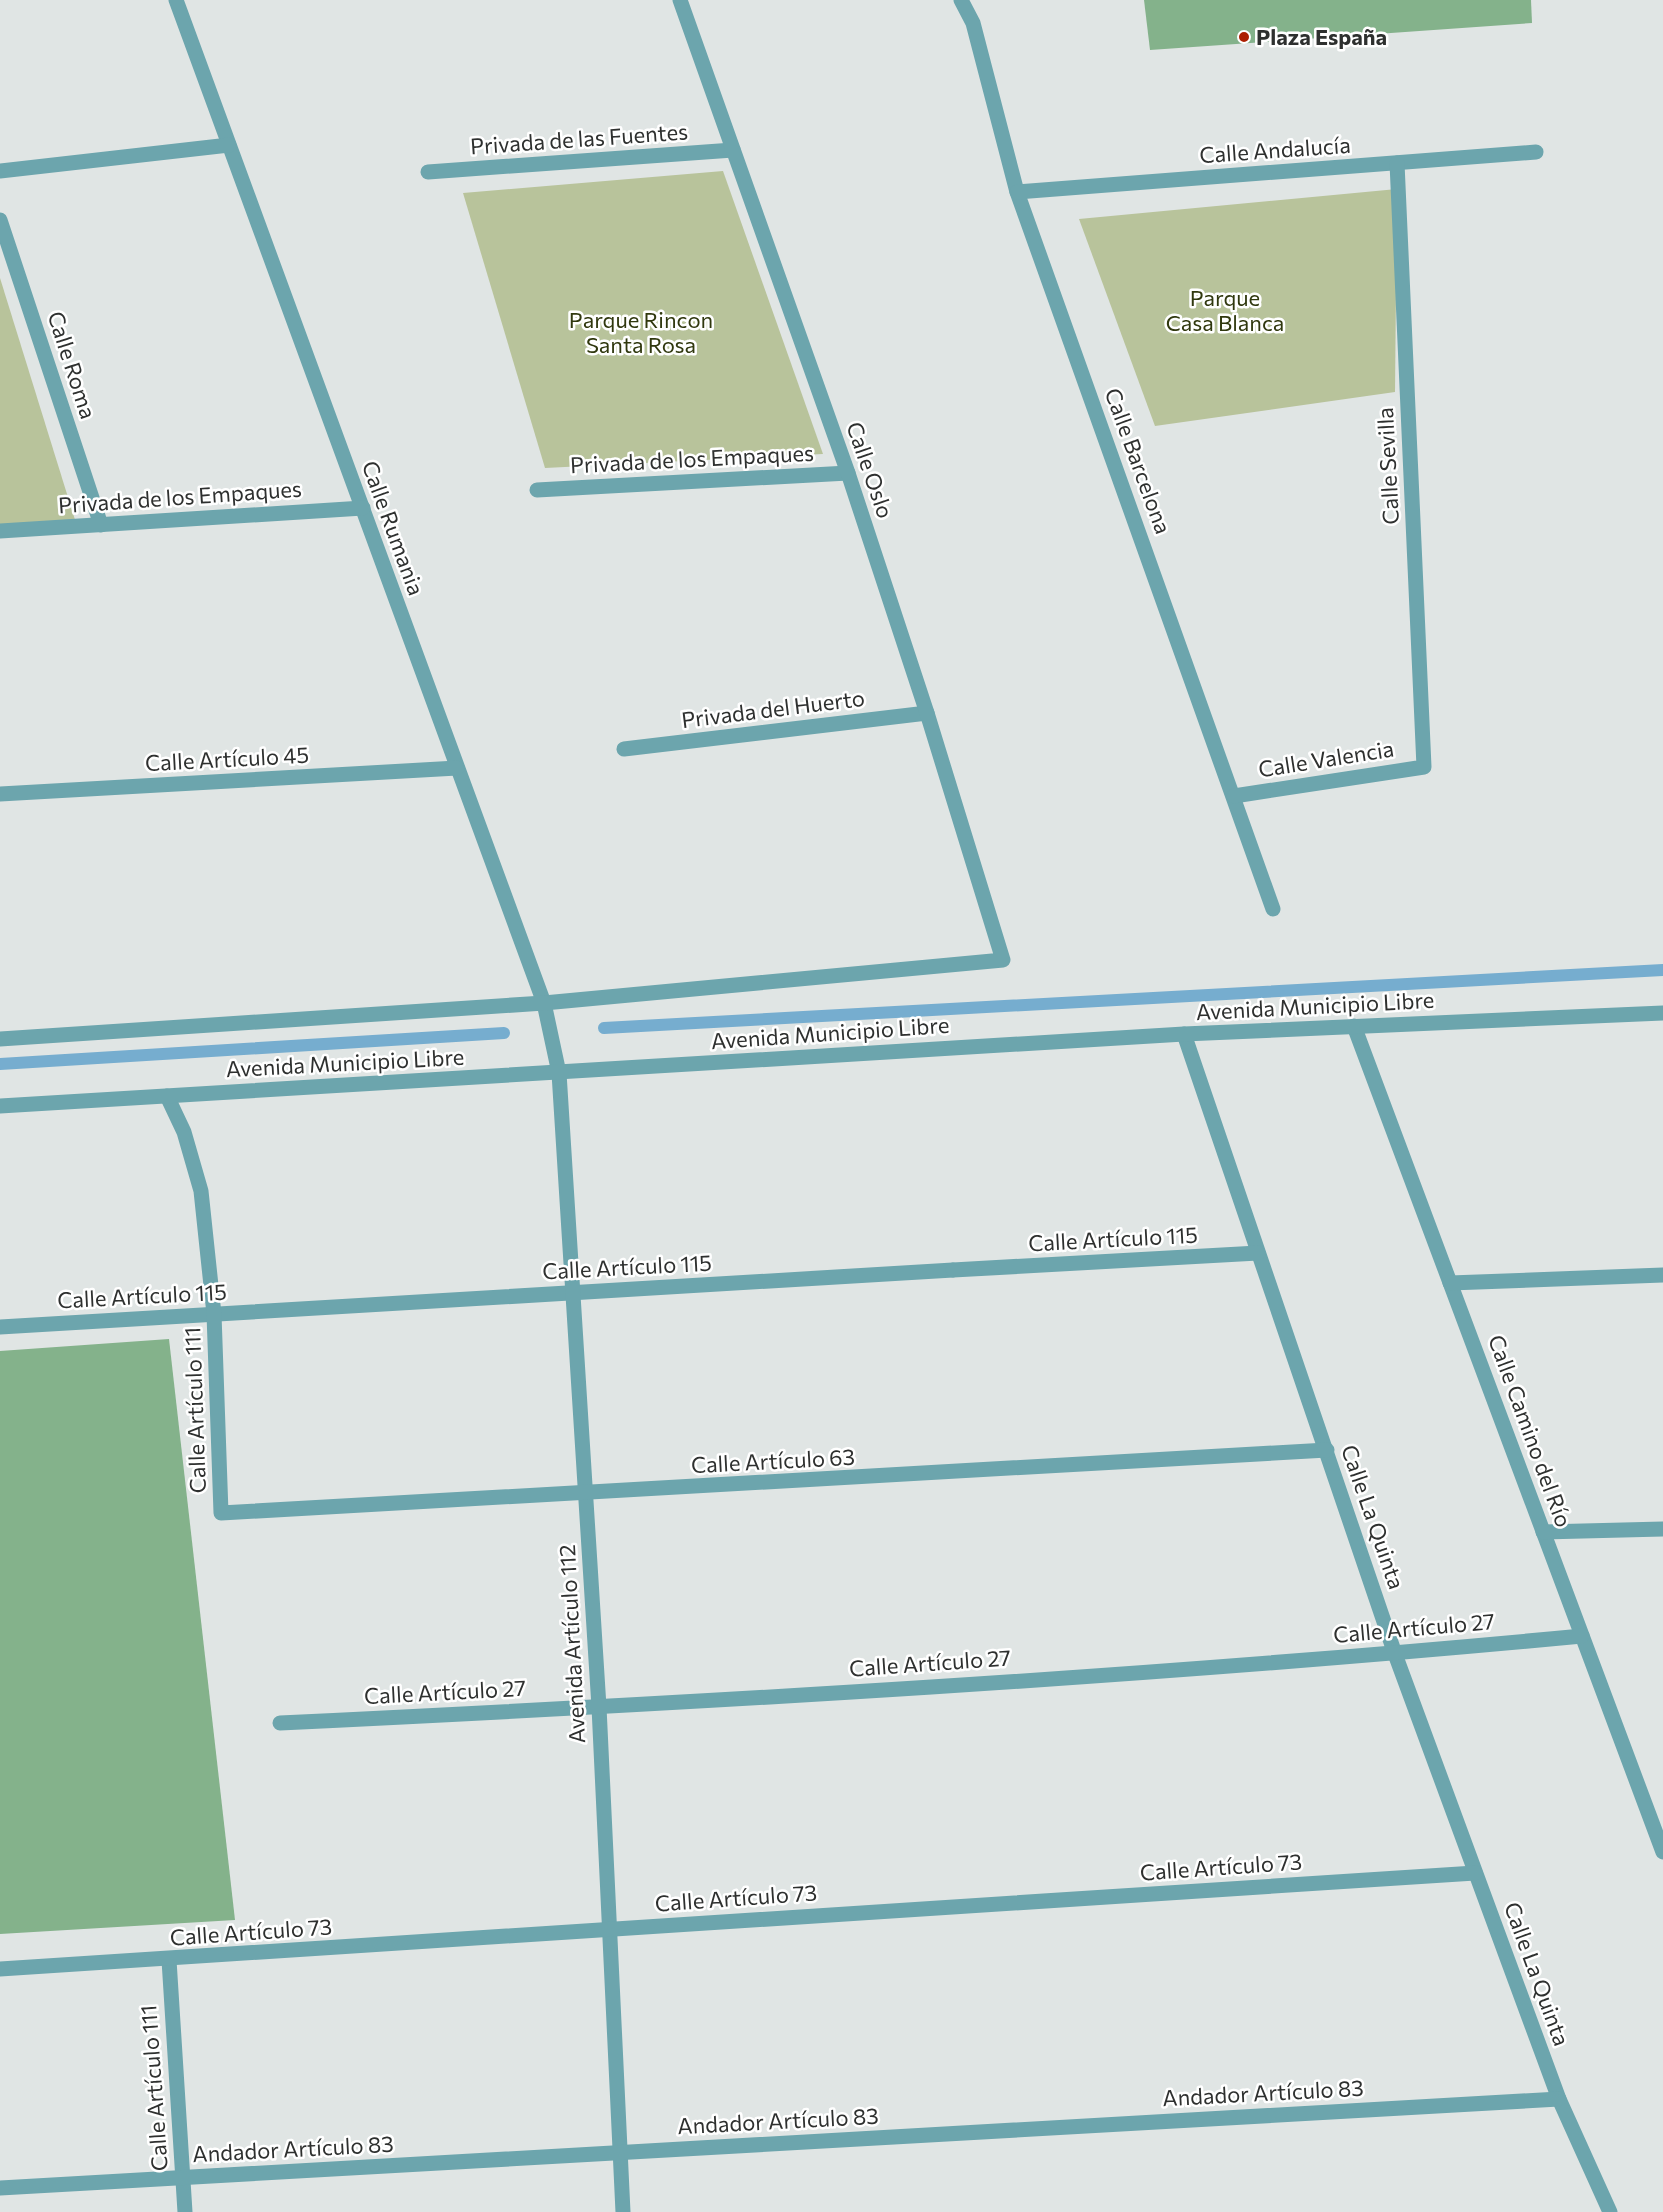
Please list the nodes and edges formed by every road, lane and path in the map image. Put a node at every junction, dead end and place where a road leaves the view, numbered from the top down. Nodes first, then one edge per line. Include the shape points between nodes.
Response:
1 (176, 0) edge
2 (680, 0) edge
3 (961, 0) edge
4 (976, 0) edge
5 (973, 23) junction
6 (229, 145) junction
7 (733, 150) junction
8 (1536, 152) dead end
9 (1397, 163) junction
10 (0, 171) edge
11 (428, 172) dead end
12 (1017, 192) junction
13 (0, 220) edge
14 (848, 473) junction
15 (537, 490) dead end
16 (363, 508) junction
17 (101, 525) junction
18 (0, 531) edge
19 (927, 713) junction
20 (624, 749) dead end
21 (1424, 767) joint
22 (457, 768) junction
23 (0, 794) edge
24 (1234, 796) junction
25 (1273, 909) dead end
26 (1003, 960) joint
27 (544, 1003) junction
28 (1663, 1013) edge
29 (1354, 1026) junction
30 (1184, 1034) junction
31 (0, 1039) edge
32 (559, 1073) junction
33 (167, 1096) junction
34 (0, 1106) edge
35 (1257, 1253) junction
36 (1663, 1275) edge
37 (1450, 1282) junction
38 (573, 1293) junction
39 (214, 1314) junction
40 (0, 1327) edge
41 (1327, 1450) junction
42 (585, 1493) junction
43 (221, 1514) joint
44 (1663, 1529) edge
45 (1543, 1532) junction
46 (1582, 1636) junction
47 (1395, 1654) junction
48 (598, 1707) junction
49 (280, 1722) dead end
50 (1663, 1852) edge
51 (1475, 1873) junction
52 (609, 1929) junction
53 (169, 1960) junction
54 (0, 1969) edge
55 (1559, 2099) junction
56 (621, 2153) junction
57 (183, 2178) junction
58 (0, 2188) edge
59 (185, 2212) edge
60 (623, 2212) edge
61 (1610, 2212) edge

1 - 6 street, Calle Rumania
2 - 7 street, Calle Oslo
3 - 5 street, Calle Barcelona
4 - 5 street, Calle Barcelona
5 - 12 street, Calle Barcelona
6 - 10 street
6 - 16 street, Calle Rumania
7 - 11 street, Privada de las Fuentes
7 - 14 street, Calle Oslo
8 - 9 street, Calle Andalucía
9 - 12 street, Calle Andalucía
9 - 21 street, Calle Sevilla
12 - 24 street, Calle Barcelona
13 - 17 street, Calle Roma
14 - 15 street, Privada de los Empaques
14 - 19 street, Calle Oslo
16 - 17 street, Privada de los Empaques
16 - 22 street, Calle Rumania
17 - 18 street, Privada de los Empaques
19 - 20 street, Privada del Huerto
19 - 26 street, Calle Oslo
21 - 24 street, Calle Valencia
22 - 23 street, Calle Artículo 45
22 - 27 street, Calle Rumania
24 - 25 street, Calle Barcelona
26 - 27 street, Avenida Municipio Libre
27 - 31 street, Avenida Municipio Libre
27 - 32 street, Calle Rumania
28 - 29 street, Avenida Municipio Libre
29 - 30 street, Avenida Municipio Libre
29 - 37 street, Calle Camino del Río
30 - 32 street, Avenida Municipio Libre
30 - 35 street, Calle La Quinta
32 - 33 street, Avenida Municipio Libre
32 - 38 street, Avenida Artículo 112
33 - 34 street, Avenida Municipio Libre
33 - 39 street, Calle Artículo 111 via 184,1132 201,1191
35 - 38 street, Calle Artículo 115
35 - 41 street, Calle La Quinta
36 - 37 street
37 - 45 street, Calle Camino del Río
38 - 39 street, Calle Artículo 115
38 - 42 street, Avenida Artículo 112
39 - 40 street, Calle Artículo 115
39 - 43 street, Calle Artículo 111
41 - 42 street, Calle Artículo 63
41 - 47 street, Calle La Quinta
42 - 43 street, Calle Artículo 63
42 - 48 street, Avenida Artículo 112
44 - 45 street
45 - 46 street, Calle Camino del Río
46 - 47 street, Calle Artículo 27
46 - 50 street, Calle Camino del Río
47 - 48 street, Calle Artículo 27
47 - 51 street, Calle La Quinta
48 - 49 street, Calle Artículo 27
48 - 52 street, Avenida Artículo 112
51 - 52 street, Calle Artículo 73
51 - 55 street, Calle La Quinta
52 - 53 street, Calle Artículo 73
52 - 56 street, Avenida Artículo 112
53 - 54 street, Calle Artículo 73
53 - 57 street, Calle Artículo 111
55 - 56 street, Andador Artículo 83
55 - 61 street, Calle La Quinta
56 - 57 street, Andador Artículo 83
56 - 60 street, Avenida Artículo 112
57 - 58 street, Andador Artículo 83
57 - 59 street, Calle Artículo 111

